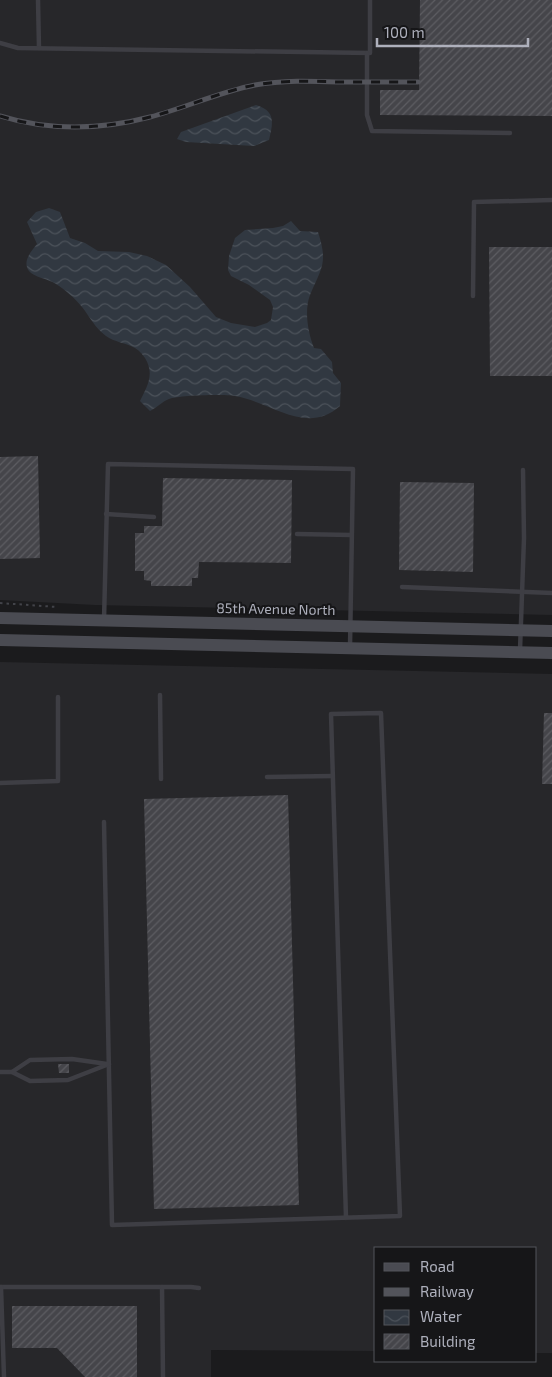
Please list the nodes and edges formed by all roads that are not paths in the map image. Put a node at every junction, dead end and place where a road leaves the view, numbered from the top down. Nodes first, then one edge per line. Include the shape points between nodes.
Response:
1 (38, 0) edge
2 (370, 0) edge
3 (0, 44) edge
4 (39, 48) junction
5 (366, 53) junction
6 (510, 134) dead end
7 (552, 200) edge
8 (473, 296) dead end
9 (523, 470) dead end
10 (106, 514) junction
11 (154, 517) dead end
12 (297, 534) dead end
13 (352, 534) junction
14 (402, 587) dead end
15 (522, 592) junction
16 (552, 593) edge
17 (0, 618) edge
18 (104, 620) junction
19 (351, 626) junction
20 (521, 630) junction
21 (552, 631) edge
22 (0, 640) edge
23 (350, 648) junction
24 (520, 652) junction
25 (552, 653) edge
26 (160, 695) dead end
27 (58, 697) dead end
28 (333, 776) junction
29 (267, 777) dead end
30 (161, 779) dead end
31 (0, 782) edge
32 (104, 822) dead end
33 (110, 1064) junction
34 (0, 1072) edge
35 (12, 1072) junction
36 (346, 1218) junction
37 (0, 1286) edge
38 (162, 1287) junction
39 (198, 1288) dead end
40 (4, 1377) edge
41 (163, 1377) edge

1 - 4 lane
2 - 5 lane via 370,53
3 - 4 lane
4 - 5 lane
5 - 6 lane via 367,115 372,131
7 - 8 lane via 474,202
9 - 15 lane
10 - 11 lane
10 - 13 lane via 108,464 353,469
10 - 18 lane
12 - 13 lane
13 - 19 lane
14 - 15 lane
15 - 16 lane
15 - 20 lane
17 - 18 main road, 85th Avenue North
18 - 19 main road, 85th Avenue North
19 - 20 main road, 85th Avenue North
19 - 23 lane
20 - 21 main road, 85th Avenue North
20 - 24 lane
22 - 23 main road
23 - 24 main road
24 - 25 main road
26 - 30 lane
27 - 31 lane via 58,781
28 - 29 lane
28 - 36 lane
28 - 36 lane via 331,714 381,713 400,1216
32 - 33 lane
33 - 35 lane via 72,1059 30,1060
33 - 35 lane via 68,1080 30,1081
33 - 36 lane via 112,1225
34 - 35 lane
37 - 38 lane
37 - 40 lane
38 - 39 lane
38 - 41 lane

